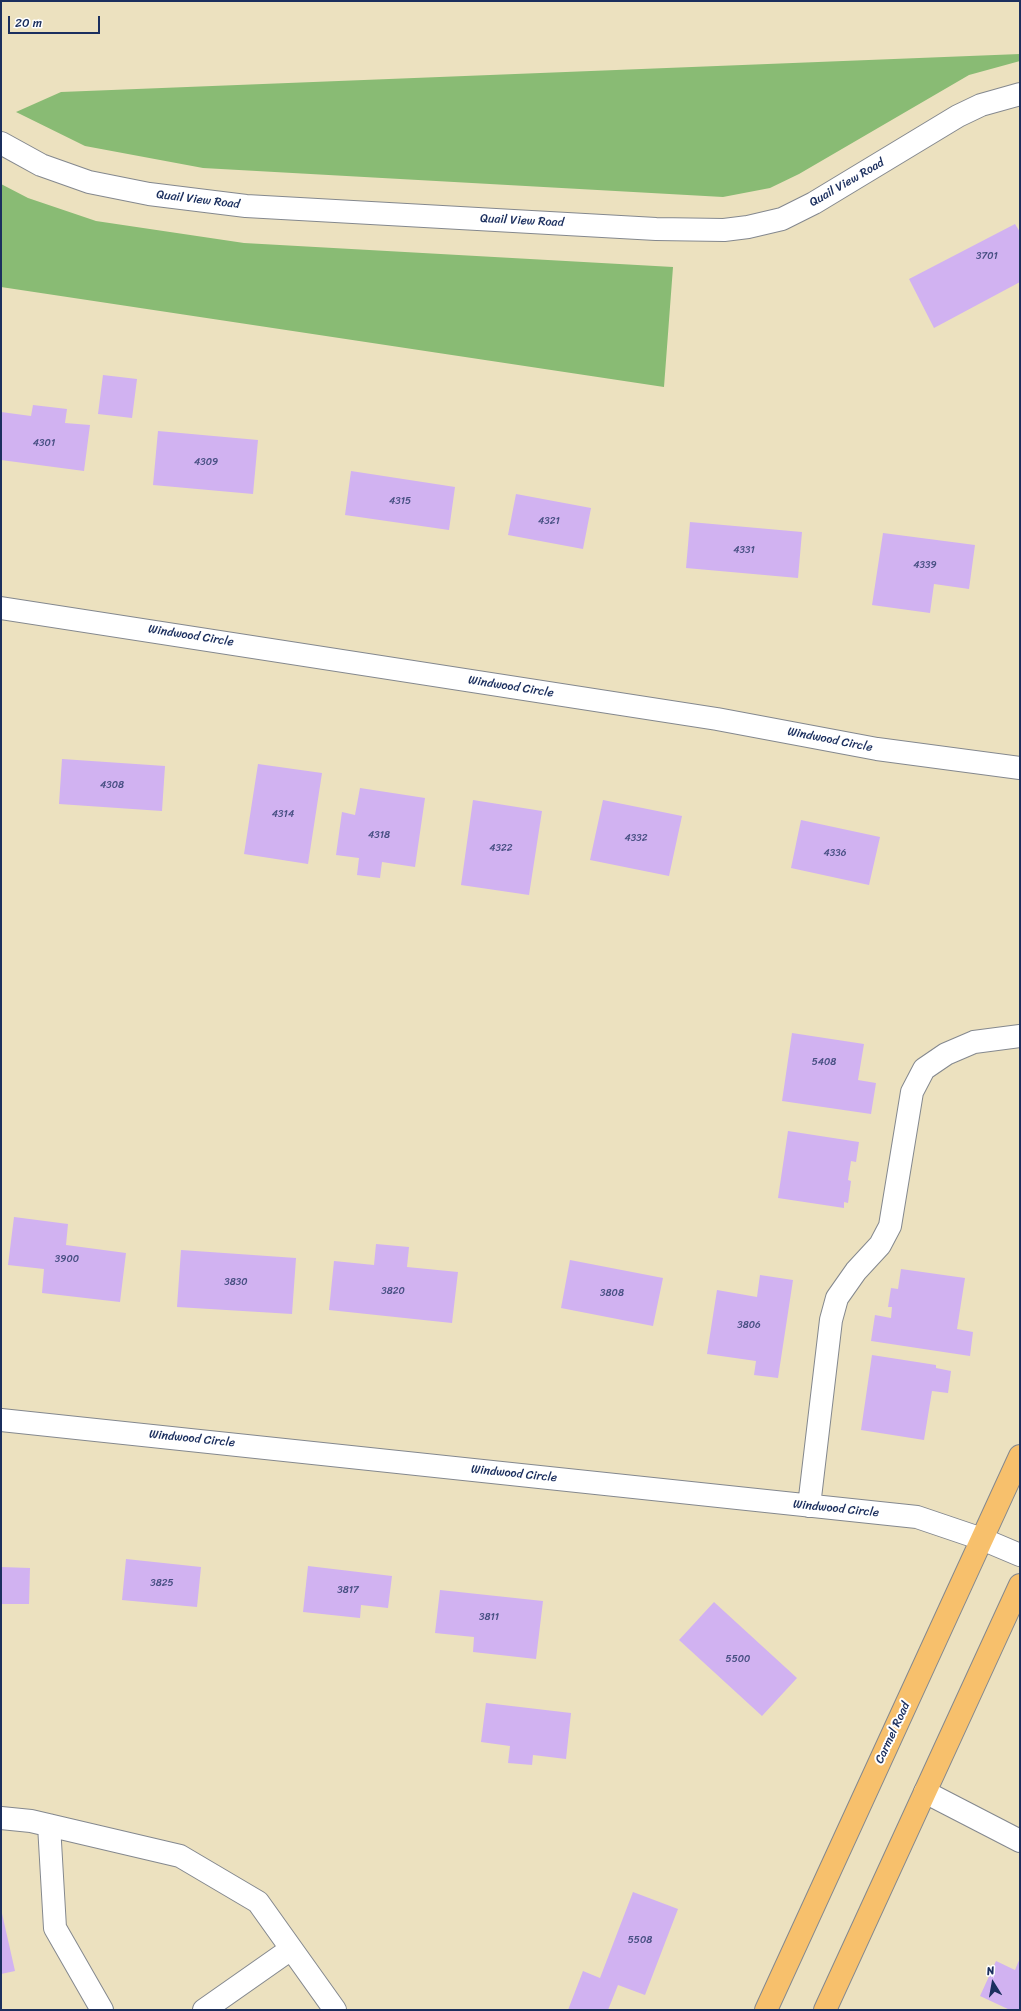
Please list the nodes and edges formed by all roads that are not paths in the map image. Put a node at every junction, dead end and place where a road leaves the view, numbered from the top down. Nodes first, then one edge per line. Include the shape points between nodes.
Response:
1 (1020, 94) edge
2 (1, 143) edge
3 (1, 608) edge
4 (1020, 768) edge
5 (1020, 1036) edge
6 (1, 1420) edge
7 (1020, 1456) edge
8 (809, 1506) junction
9 (982, 1539) junction
10 (1020, 1555) edge
11 (1020, 1585) edge
12 (925, 1792) junction
13 (1, 1818) edge
14 (49, 1825) junction
15 (1020, 1841) edge
16 (292, 1949) junction
17 (102, 2010) edge
18 (204, 2010) edge
19 (335, 2010) edge
20 (766, 2010) edge
21 (825, 2010) edge

1 - 2 street, Quail View Road via 981,105 958,116 782,219 724,230 238,206 149,194 89,182 41,165
3 - 4 street, Windwood Circle via 717,719 877,750
5 - 8 street via 974,1042 946,1054 924,1069 912,1092 890,1226 880,1245 856,1271 837,1298 831,1320
6 - 8 street, Windwood Circle
7 - 9 main road, Carmel Road
8 - 9 street, Windwood Circle via 917,1517
9 - 10 street, Windwood Circle
9 - 20 main road, Carmel Road
11 - 12 main road
12 - 15 street
12 - 21 main road
13 - 14 street
14 - 16 street via 180,1856 258,1902
14 - 17 street via 55,1928
16 - 18 street
16 - 19 street

